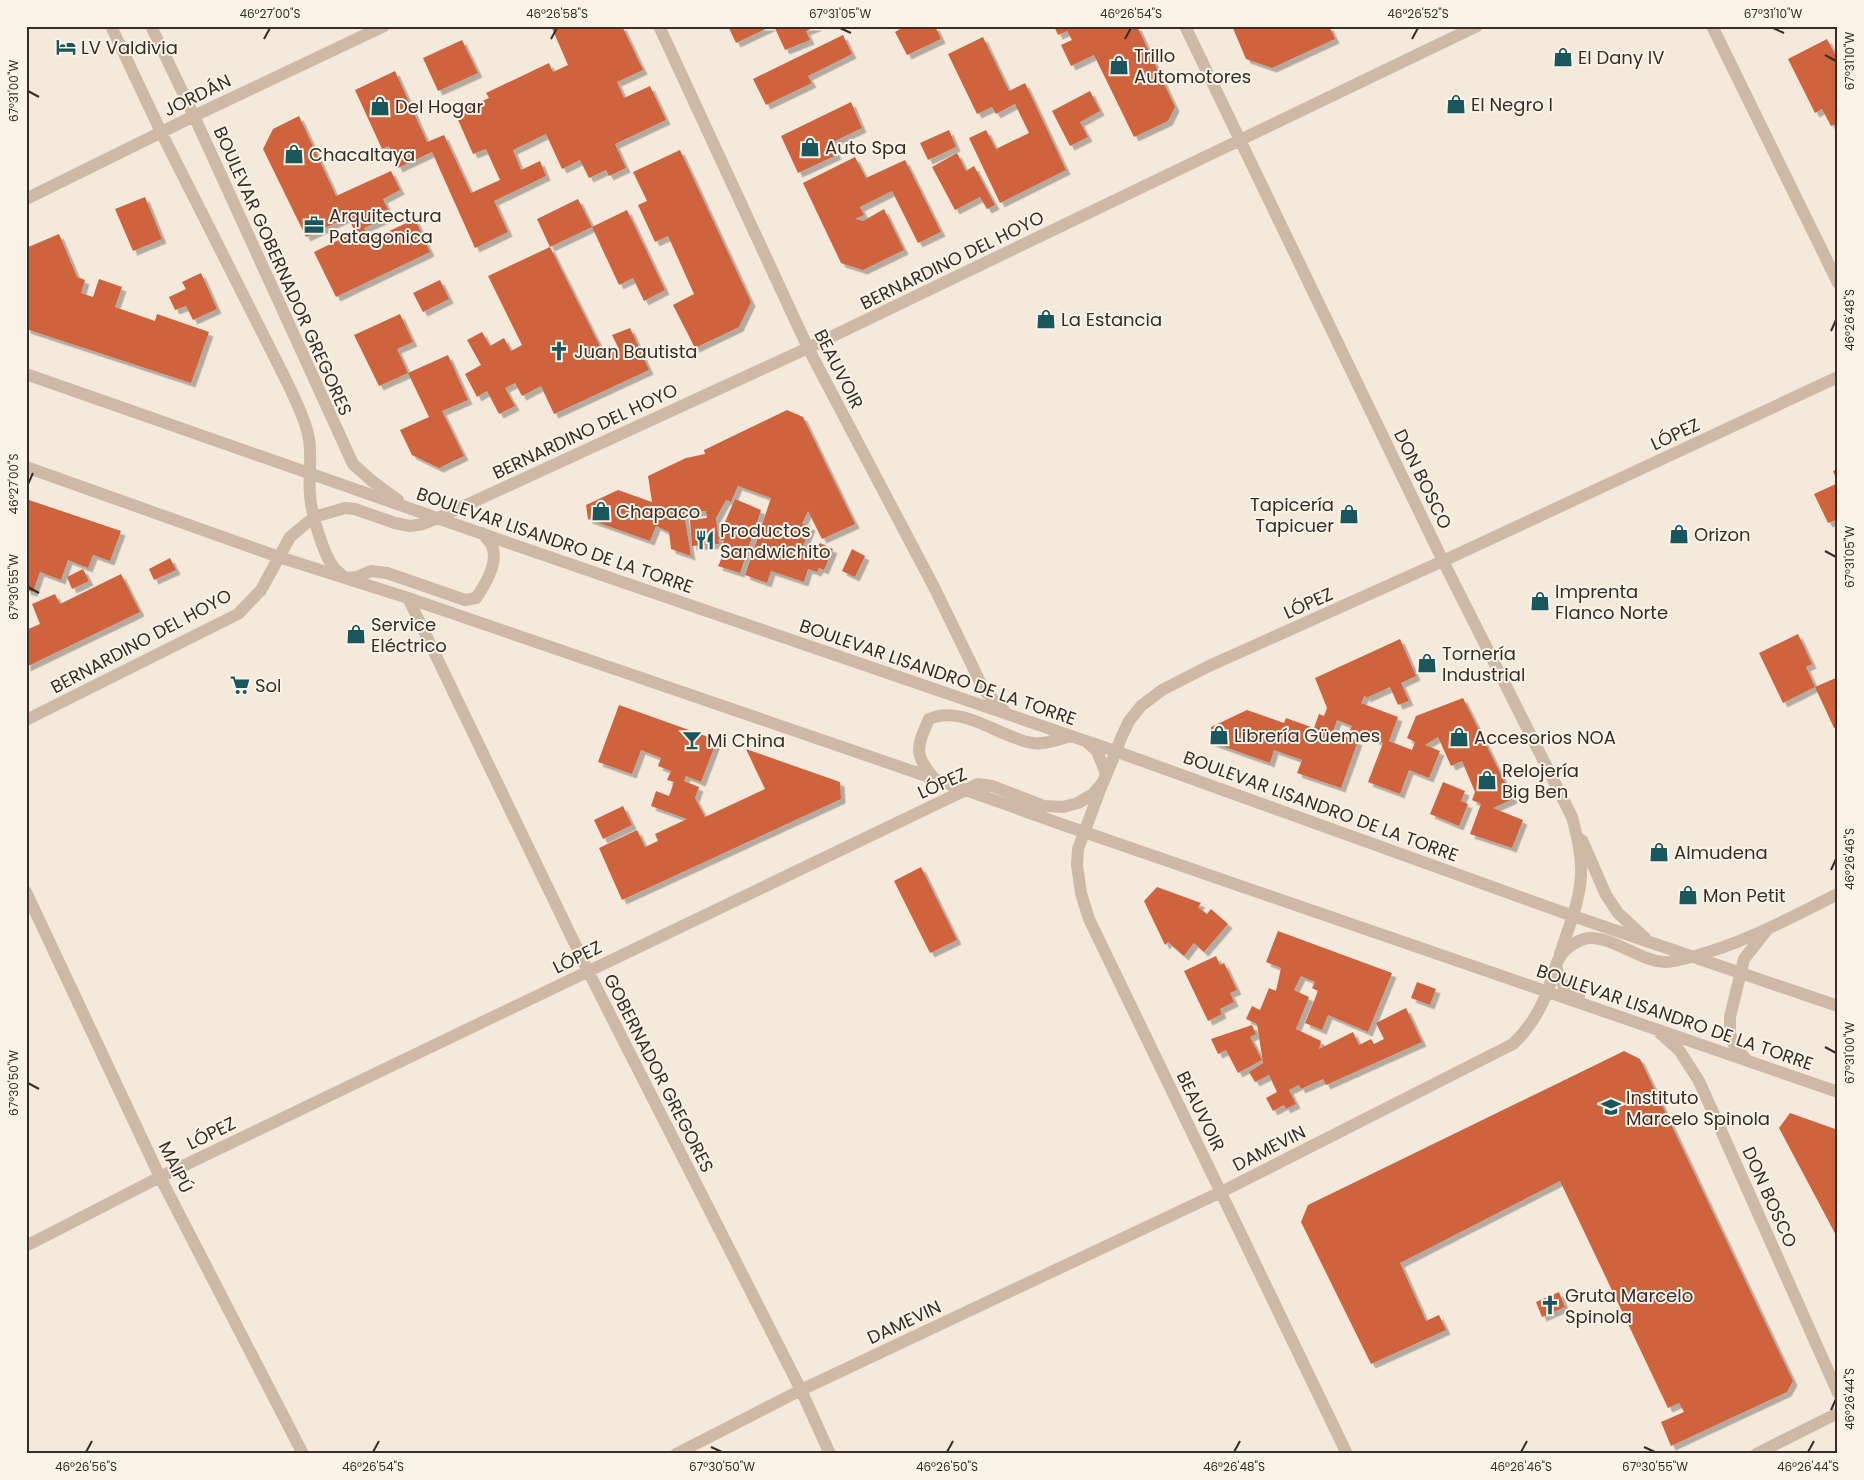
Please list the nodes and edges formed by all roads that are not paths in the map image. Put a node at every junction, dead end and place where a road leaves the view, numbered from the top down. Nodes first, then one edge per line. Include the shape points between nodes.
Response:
1 (111, 26) edge
2 (151, 26) edge
3 (384, 26) edge
4 (658, 26) edge
5 (1185, 26) edge
6 (1477, 26) edge
7 (1712, 26) edge
8 (194, 116) junction
9 (161, 132) junction
10 (1241, 141) junction
11 (26, 199) edge
12 (1838, 283) edge
13 (808, 348) junction
14 (26, 374) edge
15 (1838, 377) edge
16 (26, 467) edge
17 (310, 473) junction
18 (410, 508) junction
19 (314, 517) junction
20 (438, 518) junction
21 (482, 533) junction
22 (279, 557) junction
23 (1443, 561) junction
24 (345, 578) junction
25 (408, 598) junction
26 (1009, 715) junction
27 (26, 720) edge
28 (1071, 736) junction
29 (1086, 742) junction
30 (1115, 751) junction
31 (935, 779) junction
32 (1104, 781) junction
33 (966, 790) junction
34 (1572, 818) junction
35 (1083, 831) junction
36 (26, 892) edge
37 (1838, 894) edge
38 (1573, 916) junction
39 (1769, 927) junction
40 (1650, 942) junction
41 (1693, 956) junction
42 (1558, 961) junction
43 (588, 971) junction
44 (1739, 972) junction
45 (1547, 991) junction
46 (1838, 1006) edge
47 (1594, 1007) junction
48 (1652, 1027) junction
49 (1749, 1061) junction
50 (1838, 1092) edge
51 (160, 1177) junction
52 (1220, 1192) junction
53 (26, 1246) edge
54 (801, 1390) junction
55 (1838, 1393) edge
56 (1838, 1413) edge
57 (303, 1454) edge
58 (676, 1454) edge
59 (830, 1454) edge
60 (1347, 1454) edge
61 (1756, 1454) edge

1 - 9 street
2 - 8 street, BOULEVAR GOBERNADOR GREGORES
3 - 8 street, JORDÁN
4 - 13 street, BEAUVOIR
5 - 10 street, DON BOSCO
6 - 10 street, BERNARDINO DEL HOYO
7 - 12 street
8 - 9 street, JORDÁN
8 - 18 street, BOULEVAR GOBERNADOR GREGORES via 353,464
9 - 11 street, JORDÁN
9 - 17 street via 302,414 311,453
10 - 13 street, BERNARDINO DEL HOYO
10 - 23 street, DON BOSCO
13 - 20 street, BERNARDINO DEL HOYO
13 - 26 street, BEAUVOIR via 984,690
14 - 17 street, BOULEVAR LISANDRO DE LA TORRE
15 - 23 street, LÓPEZ
16 - 22 street, BOULEVAR LISANDRO DE LA TORRE
17 - 18 street, BOULEVAR LISANDRO DE LA TORRE
17 - 19 street
18 - 20 street, BOULEVAR LISANDRO DE LA TORRE
19 - 20 street, BERNARDINO DEL HOYO via 355,508 410,526
19 - 22 street, BERNARDINO DEL HOYO via 290,537
19 - 24 street via 325,552 334,568
20 - 21 street, BOULEVAR LISANDRO DE LA TORRE
21 - 24 street via 492,546 492,565 476,598 465,600 387,573 371,571
21 - 26 street, BOULEVAR LISANDRO DE LA TORRE
22 - 24 street, BOULEVAR LISANDRO DE LA TORRE
22 - 27 street, BERNARDINO DEL HOYO via 261,590 238,614
23 - 30 street, LÓPEZ via 1162,690 1141,706
23 - 34 street, DON BOSCO
24 - 25 street, BOULEVAR LISANDRO DE LA TORRE
25 - 31 street, BOULEVAR LISANDRO DE LA TORRE
25 - 43 street, GOBERNADOR GREGORES
26 - 28 street, BOULEVAR LISANDRO DE LA TORRE
28 - 29 street, BOULEVAR LISANDRO DE LA TORRE
28 - 31 street via 1044,744 1032,743 967,719 938,715 929,719 918,755
29 - 30 street, BOULEVAR LISANDRO DE LA TORRE
29 - 32 street via 1101,759 1106,774
30 - 32 street, LÓPEZ
30 - 38 street, BOULEVAR LISANDRO DE LA TORRE
31 - 33 street, BOULEVAR LISANDRO DE LA TORRE
32 - 33 street, LÓPEZ via 1093,794 1063,807 1044,806 992,786 978,784
32 - 35 street, BEAUVOIR
33 - 35 street, BOULEVAR LISANDRO DE LA TORRE
33 - 43 street, LÓPEZ
34 - 38 street, DON BOSCO via 1581,875
34 - 40 street via 1606,895 1618,913
35 - 45 street, BOULEVAR LISANDRO DE LA TORRE
35 - 52 street, BEAUVOIR via 1077,865 1089,919
36 - 51 street, MAIPÚ
37 - 39 street
38 - 40 street, BOULEVAR LISANDRO DE LA TORRE
38 - 42 street, DON BOSCO
39 - 41 street via 1722,948
39 - 44 street via 1744,959
40 - 41 street, BOULEVAR LISANDRO DE LA TORRE
41 - 42 street via 1656,961 1589,938 1580,940
41 - 44 street, BOULEVAR LISANDRO DE LA TORRE
42 - 45 street, DAMEVIN
42 - 47 street via 1564,987
43 - 51 street, LÓPEZ
43 - 54 street, GOBERNADOR GREGORES
44 - 46 street, BOULEVAR LISANDRO DE LA TORRE
44 - 49 street via 1730,1034 1735,1047
45 - 47 street, BOULEVAR LISANDRO DE LA TORRE
45 - 52 street, DAMEVIN via 1532,1022 1513,1044
47 - 48 street, BOULEVAR LISANDRO DE LA TORRE
48 - 49 street, BOULEVAR LISANDRO DE LA TORRE
48 - 55 street, DON BOSCO via 1678,1050 1699,1082
49 - 50 street, BOULEVAR LISANDRO DE LA TORRE
51 - 53 street, LÓPEZ
51 - 57 street, MAIPÚ
52 - 54 street, DAMEVIN
52 - 60 street, BEAUVOIR
54 - 58 street, DAMEVIN
54 - 59 street, GOBERNADOR GREGORES
56 - 61 street

